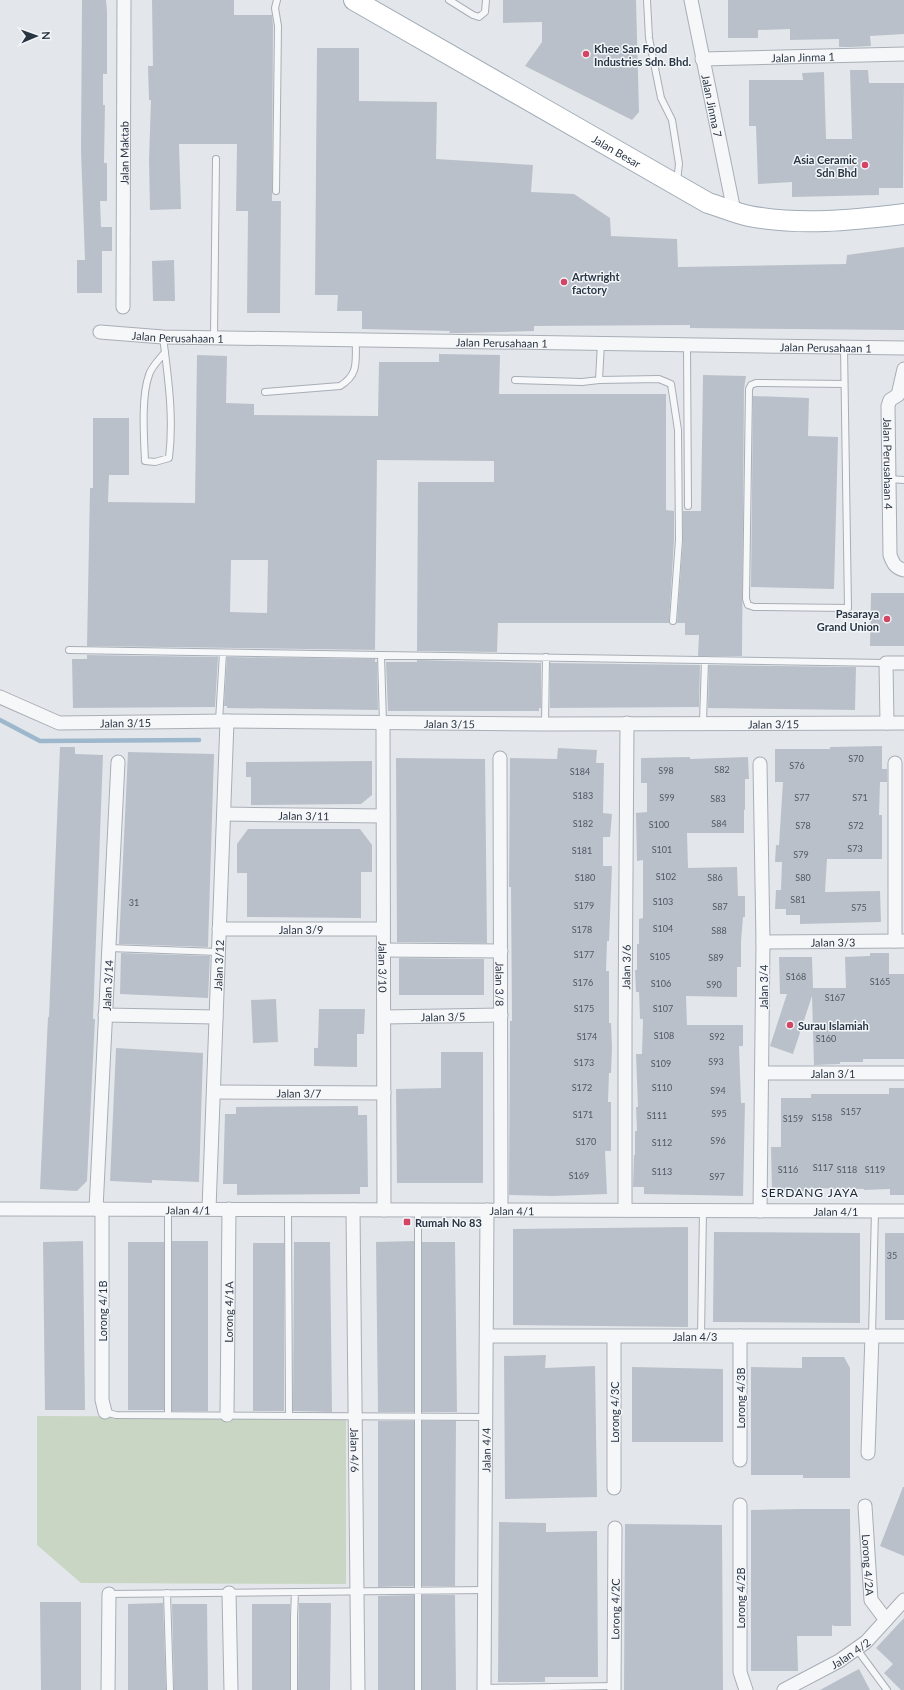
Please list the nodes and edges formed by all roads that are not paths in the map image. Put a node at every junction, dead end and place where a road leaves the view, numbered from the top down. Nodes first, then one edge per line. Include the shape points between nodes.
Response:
1 (124, 0) edge
2 (277, 0) edge
3 (354, 0) edge
4 (449, 0) edge
5 (486, 0) edge
6 (646, 0) edge
7 (691, 0) edge
8 (904, 54) edge
9 (702, 59) junction
10 (216, 159) dead end
11 (676, 184) junction
12 (276, 191) dead end
13 (734, 211) junction
14 (904, 214) edge
15 (123, 306) dead end
16 (100, 332) dead end
17 (163, 337) junction
18 (214, 337) junction
19 (356, 340) junction
20 (601, 343) junction
21 (687, 345) junction
22 (844, 347) junction
23 (904, 348) edge
24 (165, 352) junction
25 (904, 369) edge
26 (515, 380) dead end
27 (599, 380) junction
28 (844, 384) junction
29 (265, 392) dead end
30 (901, 395) edge
31 (889, 479) junction
32 (904, 480) edge
33 (688, 506) dead end
34 (898, 567) edge
35 (673, 621) dead end
36 (69, 650) dead end
37 (223, 653) junction
38 (381, 655) junction
39 (546, 657) junction
40 (705, 660) junction
41 (886, 663) junction
42 (904, 663) edge
43 (0, 697) edge
44 (223, 722) junction
45 (703, 722) junction
46 (383, 723) junction
47 (627, 723) junction
48 (887, 723) junction
49 (904, 723) edge
50 (545, 724) junction
51 (500, 758) dead end
52 (118, 762) dead end
53 (895, 763) dead end
54 (760, 764) dead end
55 (224, 814) junction
56 (383, 816) junction
57 (219, 929) junction
58 (383, 929) junction
59 (899, 941) edge
60 (763, 942) junction
61 (109, 948) junction
62 (383, 950) junction
63 (501, 951) junction
64 (219, 952) junction
65 (501, 1015) junction
66 (105, 1016) junction
67 (216, 1017) junction
68 (384, 1017) junction
69 (762, 1073) junction
70 (904, 1073) edge
71 (214, 1092) junction
72 (384, 1093) junction
73 (0, 1209) edge
74 (99, 1209) junction
75 (168, 1209) junction
76 (209, 1209) junction
77 (229, 1209) junction
78 (288, 1210) junction
79 (353, 1210) junction
80 (384, 1210) junction
81 (418, 1210) junction
82 (488, 1210) junction
83 (501, 1210) junction
84 (625, 1210) junction
85 (703, 1211) junction
86 (760, 1211) junction
87 (875, 1211) junction
88 (904, 1211) edge
89 (487, 1336) junction
90 (614, 1336) junction
91 (701, 1336) junction
92 (740, 1336) junction
93 (872, 1336) junction
94 (904, 1336) edge
95 (105, 1412) joint
96 (168, 1415) junction
97 (227, 1415) junction
98 (289, 1415) junction
99 (355, 1415) junction
100 (418, 1416) junction
101 (486, 1417) junction
102 (868, 1453) dead end
103 (740, 1460) dead end
104 (614, 1488) dead end
105 (740, 1505) dead end
106 (865, 1506) dead end
107 (615, 1528) dead end
108 (485, 1590) junction
109 (418, 1591) junction
110 (295, 1592) junction
111 (357, 1592) junction
112 (229, 1593) junction
113 (109, 1594) joint
114 (167, 1594) junction
115 (904, 1600) edge
116 (886, 1620) junction
117 (856, 1648) junction
118 (614, 1688) edge
119 (484, 1689) edge
120 (108, 1690) edge
121 (170, 1690) edge
122 (231, 1690) edge
123 (294, 1690) edge
124 (358, 1690) edge
125 (418, 1690) edge
126 (746, 1690) edge
127 (784, 1690) edge
128 (887, 1690) edge

1 - 15 street, Jalan Maktab
2 - 12 lane
3 - 11 main road, Jalan Besar
4 - 5 lane via 479,17 485,12
6 - 11 lane via 649,38 661,98 672,120 680,164
7 - 9 street, Jalan Jinma 7
8 - 9 street, Jalan Jinma 1
9 - 13 street, Jalan Jinma 7
10 - 18 lane
11 - 13 main road, Jalan Besar via 708,202
13 - 14 main road, Jalan Besar via 766,218 814,222 838,222
16 - 17 street, Jalan Perusahaan 1
17 - 18 street, Jalan Perusahaan 1
17 - 24 lane
18 - 19 street, Jalan Perusahaan 1
19 - 20 street, Jalan Perusahaan 1
19 - 29 lane via 355,371 349,380 340,386
20 - 21 street, Jalan Perusahaan 1
20 - 27 lane
21 - 22 street, Jalan Perusahaan 1
21 - 33 lane
22 - 23 street, Jalan Perusahaan 1
22 - 28 lane
24 - 24 lane via 170,383 169,458 155,462 145,461 143,431 146,389 149,374
25 - 30 street, Jalan Perusahaan 4
26 - 27 lane
27 - 35 lane via 659,379 671,384 678,430 680,540
28 - 28 lane via 756,383 749,389 746,599 748,605 754,608 848,608
30 - 31 street, Jalan Perusahaan 4 via 890,400 888,406
31 - 32 lane
31 - 34 street, Jalan Perusahaan 4 via 890,555
36 - 37 lane
37 - 38 lane
37 - 44 lane
38 - 39 lane
38 - 46 lane
39 - 40 lane
39 - 50 lane
40 - 41 lane
40 - 45 lane
41 - 42 street
41 - 48 street
43 - 44 street, Jalan 3/15 via 59,724
44 - 46 street, Jalan 3/15
44 - 55 street, Jalan 3/12
45 - 47 street, Jalan 3/15
45 - 48 street, Jalan 3/15
46 - 50 street, Jalan 3/15
46 - 56 street, Jalan 3/10
47 - 50 street, Jalan 3/15
47 - 84 street, Jalan 3/6
48 - 49 street, Jalan 3/15
51 - 63 street, Jalan 3/8
52 - 61 street, Jalan 3/14
53 - 59 street
54 - 60 street, Jalan 3/4
55 - 56 street, Jalan 3/11
55 - 57 street, Jalan 3/12
56 - 58 street, Jalan 3/10
57 - 58 street, Jalan 3/9
57 - 64 street, Jalan 3/12
58 - 62 street, Jalan 3/10
59 - 60 street, Jalan 3/3
60 - 69 street, Jalan 3/4
61 - 64 lane
61 - 66 street, Jalan 3/14
62 - 63 street
62 - 68 street, Jalan 3/10
63 - 65 street, Jalan 3/8
64 - 67 street, Jalan 3/12
65 - 68 street, Jalan 3/5
65 - 83 street, Jalan 3/8
66 - 67 street
66 - 74 street, Jalan 3/14
67 - 71 street, Jalan 3/12
68 - 72 street, Jalan 3/10
69 - 70 street, Jalan 3/1
69 - 86 street, Jalan 3/4
71 - 72 street, Jalan 3/7
71 - 76 street, Jalan 3/12
72 - 80 street, Jalan 3/10
73 - 74 street, Jalan 4/1
74 - 75 street, Jalan 4/1
74 - 95 street, Lorong 4/1B via 102,1400
75 - 76 street, Jalan 4/1
75 - 96 lane
76 - 77 street, Jalan 4/1
77 - 78 street, Jalan 4/1
77 - 97 street, Lorong 4/1A
78 - 79 street, Jalan 4/1
78 - 98 lane
79 - 80 street, Jalan 4/1
79 - 99 street, Jalan 4/6
80 - 81 street, Jalan 4/1
81 - 82 street, Jalan 4/1
81 - 100 lane
82 - 83 street, Jalan 4/1
82 - 89 street, Jalan 4/4
83 - 84 street, Jalan 4/1
84 - 85 street, Jalan 4/1
85 - 86 street, Jalan 4/1
85 - 91 lane
86 - 87 street, Jalan 4/1
87 - 88 street, Jalan 4/1
87 - 93 lane
89 - 90 street, Jalan 4/3
89 - 101 street, Jalan 4/4
90 - 91 street, Jalan 4/3
90 - 104 street, Lorong 4/3C
91 - 92 street, Jalan 4/3
92 - 93 street, Jalan 4/3
92 - 103 street, Lorong 4/3B
93 - 94 street, Jalan 4/3
93 - 102 street
95 - 96 lane via 116,1415
96 - 97 lane
97 - 98 lane
98 - 99 lane
99 - 100 lane
99 - 111 street, Jalan 4/6
100 - 101 lane
100 - 109 lane
101 - 108 street, Jalan 4/4
105 - 126 street, Lorong 4/2B via 740,1672
106 - 116 street, Lorong 4/2A via 872,1600
107 - 118 street, Lorong 4/2C
108 - 109 lane
108 - 119 street, Jalan 4/4
109 - 111 lane
109 - 125 lane
110 - 111 lane
110 - 112 lane
110 - 123 lane
111 - 124 street, Jalan 4/6
112 - 114 lane
112 - 122 street
113 - 114 lane
113 - 120 street
114 - 121 lane
115 - 116 street, Jalan 4/2
116 - 117 street, Jalan 4/2 via 866,1642
117 - 127 street, Jalan 4/2 via 839,1661
117 - 128 lane
118 - 119 lane

